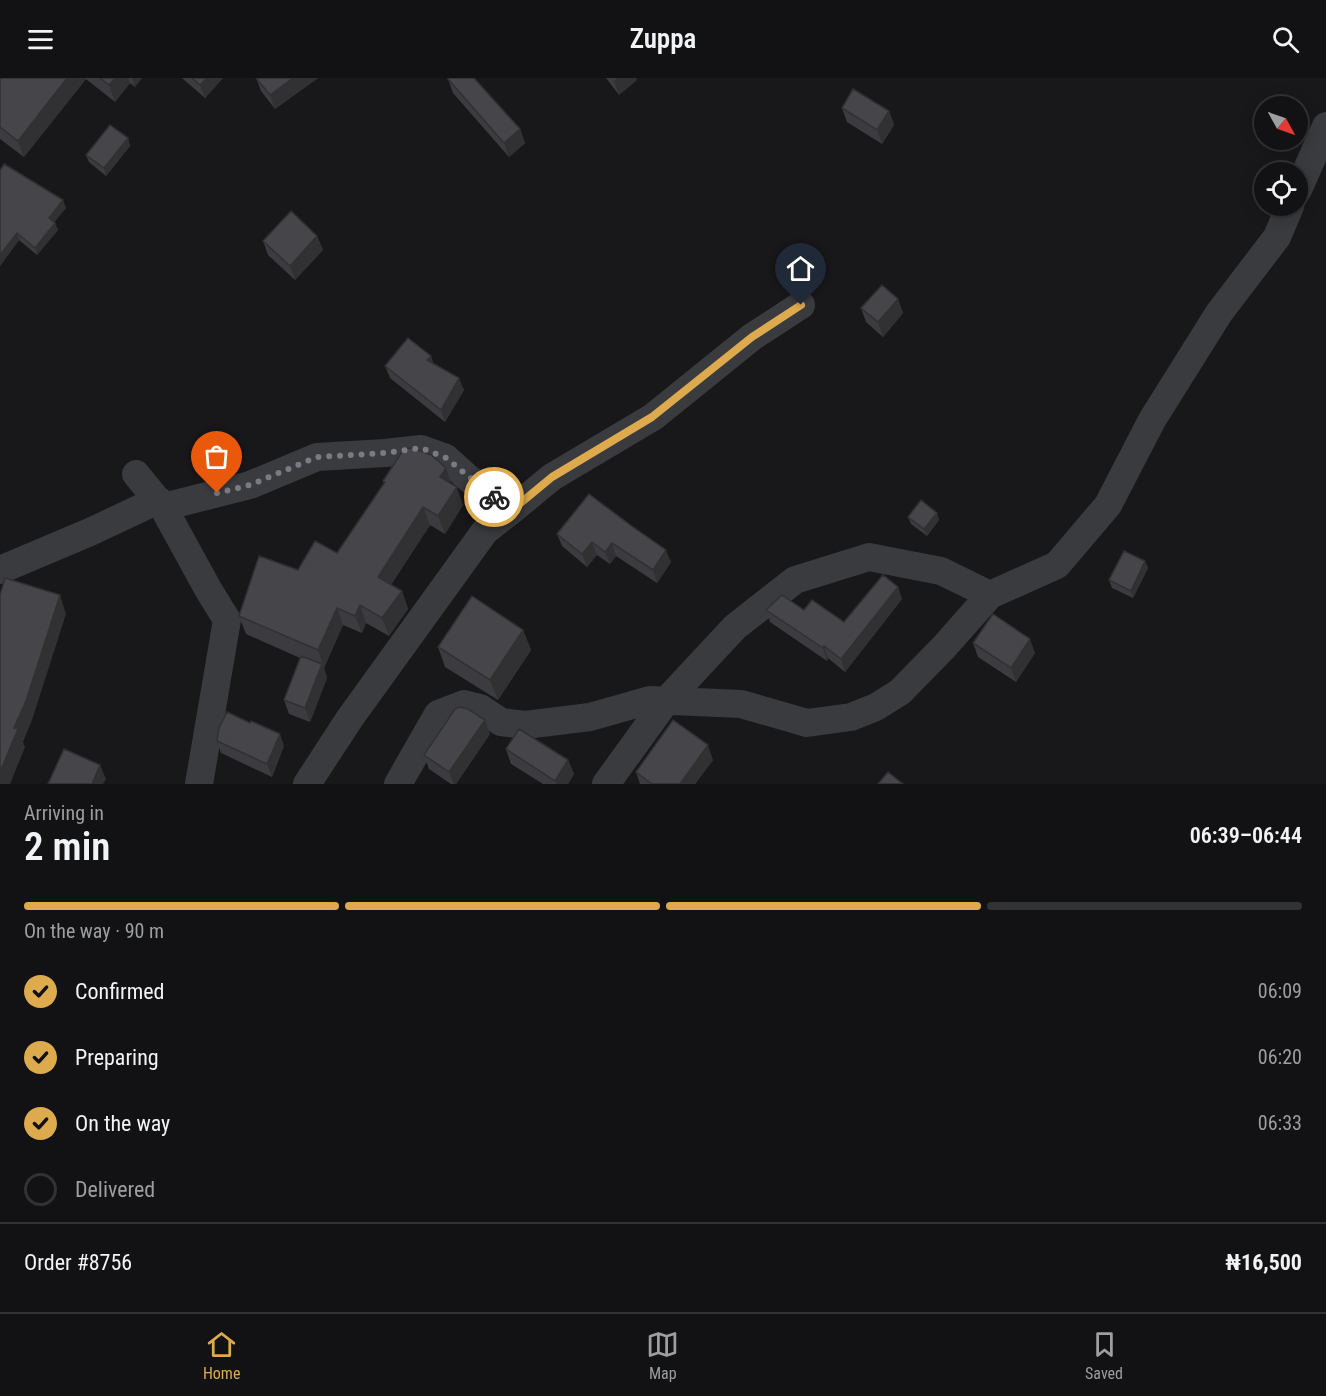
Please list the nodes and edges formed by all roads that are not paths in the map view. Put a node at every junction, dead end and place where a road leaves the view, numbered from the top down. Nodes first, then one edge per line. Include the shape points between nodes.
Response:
1 (1326, 126) edge
2 (1308, 167) edge
3 (1286, 216) edge
4 (801, 305) dead end
5 (136, 474) dead end
6 (160, 504) junction
7 (512, 510) junction
8 (0, 570) edge
9 (990, 595) junction
10 (666, 701) junction
11 (199, 784) edge
12 (307, 784) edge
13 (398, 784) edge
14 (606, 784) edge

1 - 2 street
3 - 9 street via 1277,237 1219,313 1152,420 1108,505 1057,565
4 - 7 street via 752,337 652,417 552,477
5 - 6 street
6 - 7 street via 250,485 317,457 421,448 446,458
6 - 8 street
6 - 11 street via 227,620
7 - 12 street via 485,531
9 - 10 street via 900,692 851,717 807,723 741,704
9 - 10 street via 942,571 869,557 795,580 735,627
10 - 13 street via 650,700 590,717 525,725 501,722 480,708 464,704 438,714
10 - 14 street

